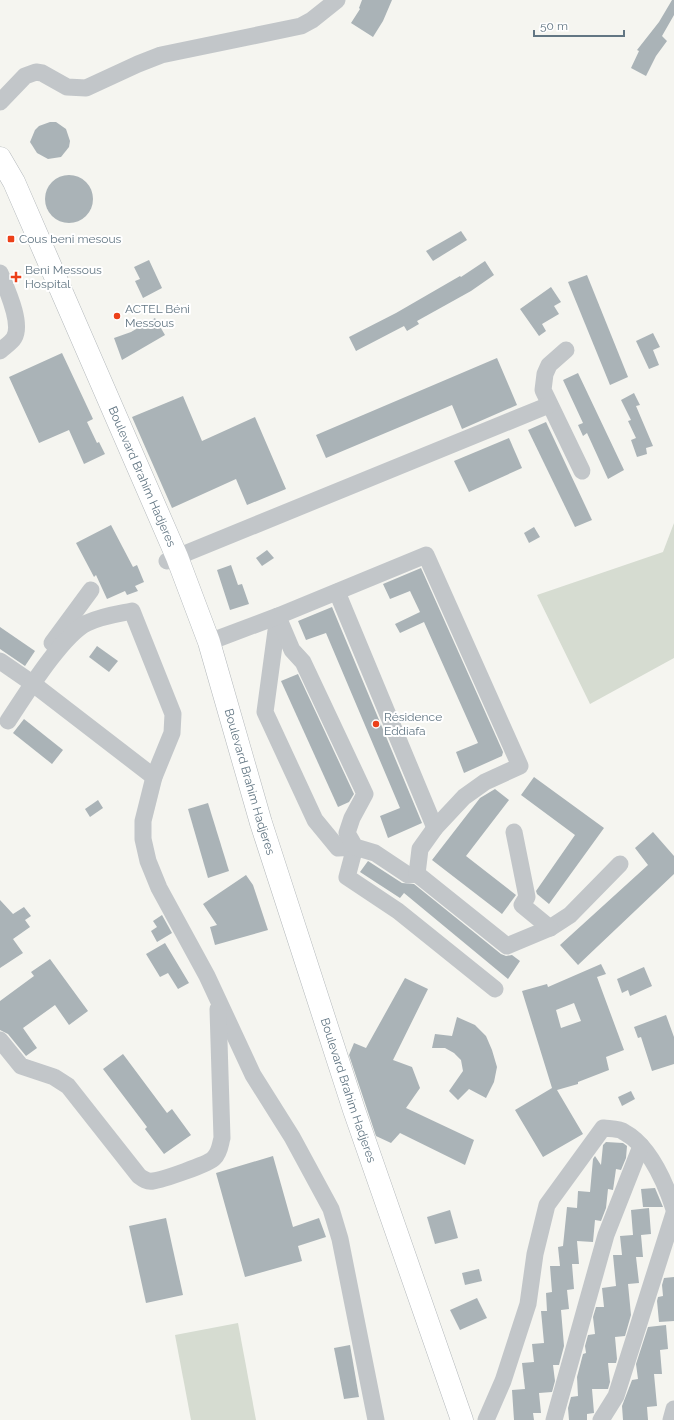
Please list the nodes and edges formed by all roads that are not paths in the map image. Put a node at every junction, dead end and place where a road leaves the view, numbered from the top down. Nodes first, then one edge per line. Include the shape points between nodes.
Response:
1 (337, 0) edge
2 (0, 102) edge
3 (0, 158) edge
4 (0, 181) edge
5 (0, 272) edge
6 (566, 350) dead end
7 (0, 351) edge
8 (549, 405) junction
9 (582, 471) dead end
10 (172, 559) junction
11 (91, 590) dead end
12 (337, 592) junction
13 (278, 616) junction
14 (209, 642) junction
15 (0, 661) edge
16 (29, 681) junction
17 (8, 721) dead end
18 (154, 777) junction
19 (435, 828) junction
20 (514, 832) dead end
21 (355, 847) junction
22 (620, 864) dead end
23 (417, 874) junction
24 (550, 928) junction
25 (495, 989) dead end
26 (218, 1001) junction
27 (0, 1040) edge
28 (641, 1146) junction
29 (674, 1209) edge
30 (674, 1213) edge
31 (674, 1409) edge
32 (376, 1420) edge
33 (448, 1420) edge
34 (462, 1420) edge
35 (486, 1420) edge
36 (554, 1420) edge
37 (601, 1420) edge
38 (671, 1420) edge

1 - 2 street via 301,26 161,55 86,88 73,88 42,73 30,73
3 - 10 main road, Boulevard Brahim Hadjeres via 18,190
4 - 10 main road
5 - 7 street via 17,323 14,338
6 - 8 street via 549,365 545,374 543,390
8 - 9 street
8 - 10 street
10 - 14 main road, Boulevard Brahim Hadjeres
10 - 33 main road via 249,824 343,1115
11 - 16 street
12 - 13 street
12 - 19 street
12 - 19 street via 426,555 520,766 485,782 464,798
13 - 14 street
13 - 21 street via 292,650 303,662 365,794 347,833
13 - 21 street via 265,712 315,820 338,848
14 - 34 main road, Boulevard Brahim Hadjeres via 261,823 352,1102
15 - 16 street
16 - 17 street
16 - 18 street
16 - 18 street via 66,640 86,623 132,611 173,714 172,733
18 - 26 street via 143,821 143,839 148,861
19 - 23 street via 420,849
20 - 24 street via 527,898 522,906
21 - 23 street via 375,853 408,875
21 - 25 street via 347,878 398,911
22 - 24 street via 570,915
23 - 24 street via 507,946
26 - 27 street via 222,1138 219,1151 214,1159 202,1165 153,1181 144,1180 139,1176 68,1086 54,1077 21,1066 14,1061
26 - 32 street via 253,1075 292,1137 331,1209 340,1239
28 - 29 street via 667,1189
28 - 35 street via 623,1131 603,1128 547,1205 535,1254 528,1304 503,1381
28 - 36 street via 606,1235
30 - 37 street via 616,1396
31 - 38 street

